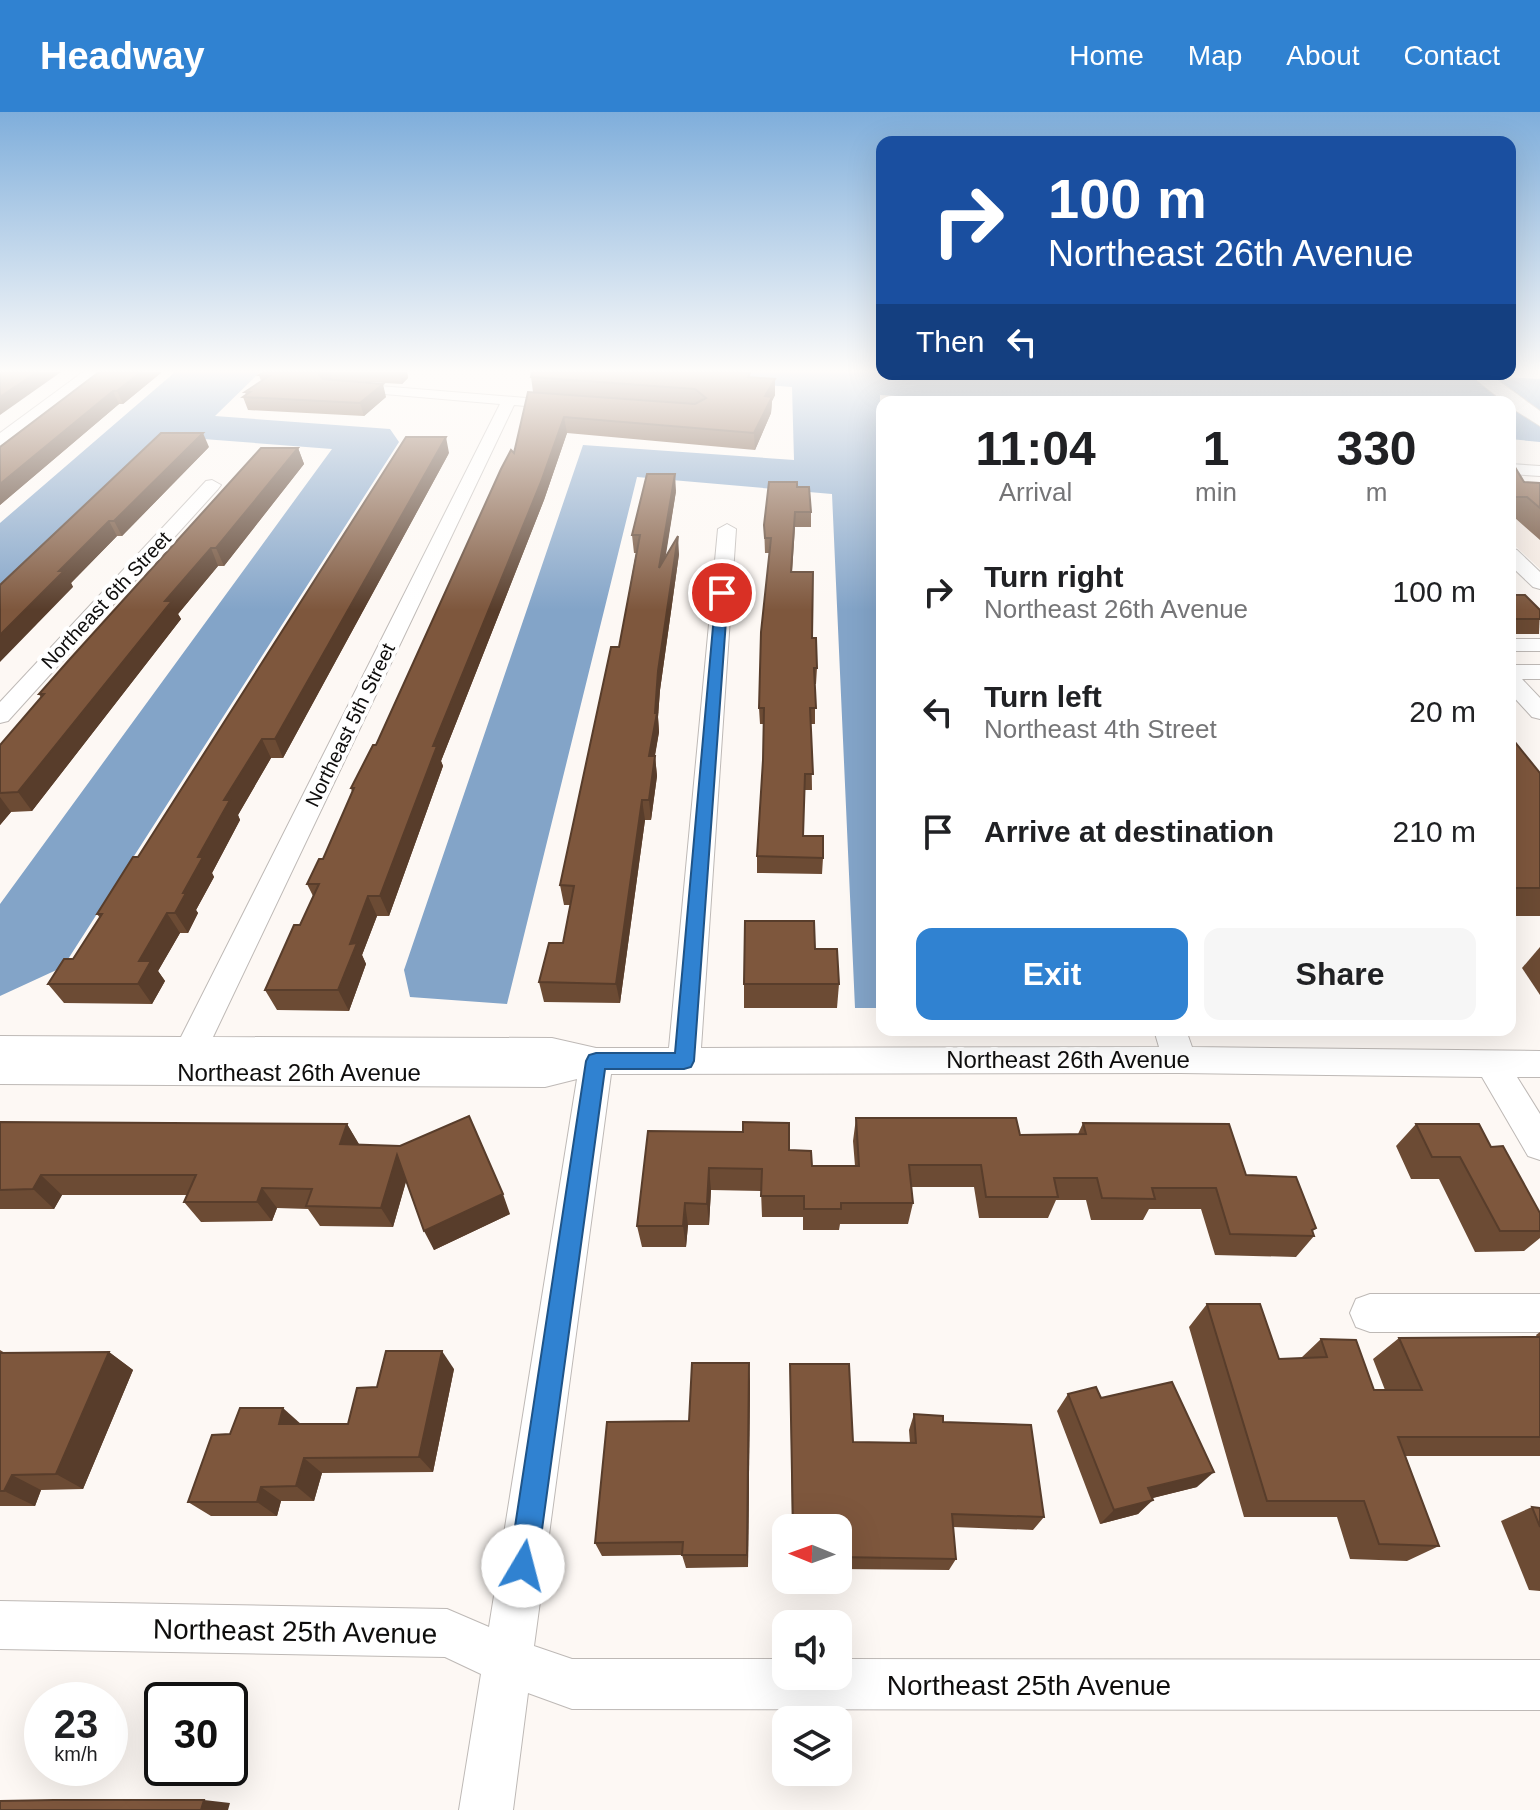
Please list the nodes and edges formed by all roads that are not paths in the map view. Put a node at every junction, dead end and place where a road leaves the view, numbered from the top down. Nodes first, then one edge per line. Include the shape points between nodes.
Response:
1 (484, 451) edge
2 (1540, 471) edge
3 (1516, 478) edge
4 (1516, 481) edge
5 (212, 485) dead end
6 (1540, 487) edge
7 (727, 529) dead end
8 (1516, 565) edge
9 (1540, 583) edge
10 (1516, 645) edge
11 (1540, 645) edge
12 (1516, 672) edge
13 (1540, 672) edge
14 (1516, 684) edge
15 (1536, 702) edge
16 (0, 716) edge
17 (1175, 1045) edge
18 (0, 1049) edge
19 (191, 1049) junction
20 (596, 1061) junction
21 (684, 1061) junction
22 (1540, 1064) edge
23 (1492, 1065) junction
24 (0, 1071) edge
25 (1540, 1145) edge
26 (1370, 1313) dead end
27 (1540, 1313) edge
28 (0, 1625) edge
29 (509, 1661) junction
30 (1540, 1685) edge
31 (486, 1810) edge

1 - 19 street, Northeast 5th Street
2 - 3 street
4 - 6 street
5 - 16 street, Northeast 6th Street
7 - 21 street
8 - 9 street
10 - 11 street
12 - 13 street
14 - 15 street
17 - 21 street, Northeast 26th Avenue
17 - 23 street, Northeast 26th Avenue
18 - 19 street, Northeast 26th Avenue
19 - 20 street, Northeast 26th Avenue via 552,1051
20 - 21 street, Northeast 26th Avenue
20 - 24 street, Northeast 26th Avenue via 545,1073
20 - 29 street
22 - 23 street, Northeast 26th Avenue
23 - 25 street
26 - 27 street
28 - 29 street, Northeast 25th Avenue via 447,1633
29 - 30 street, Northeast 25th Avenue via 572,1684
29 - 31 street

